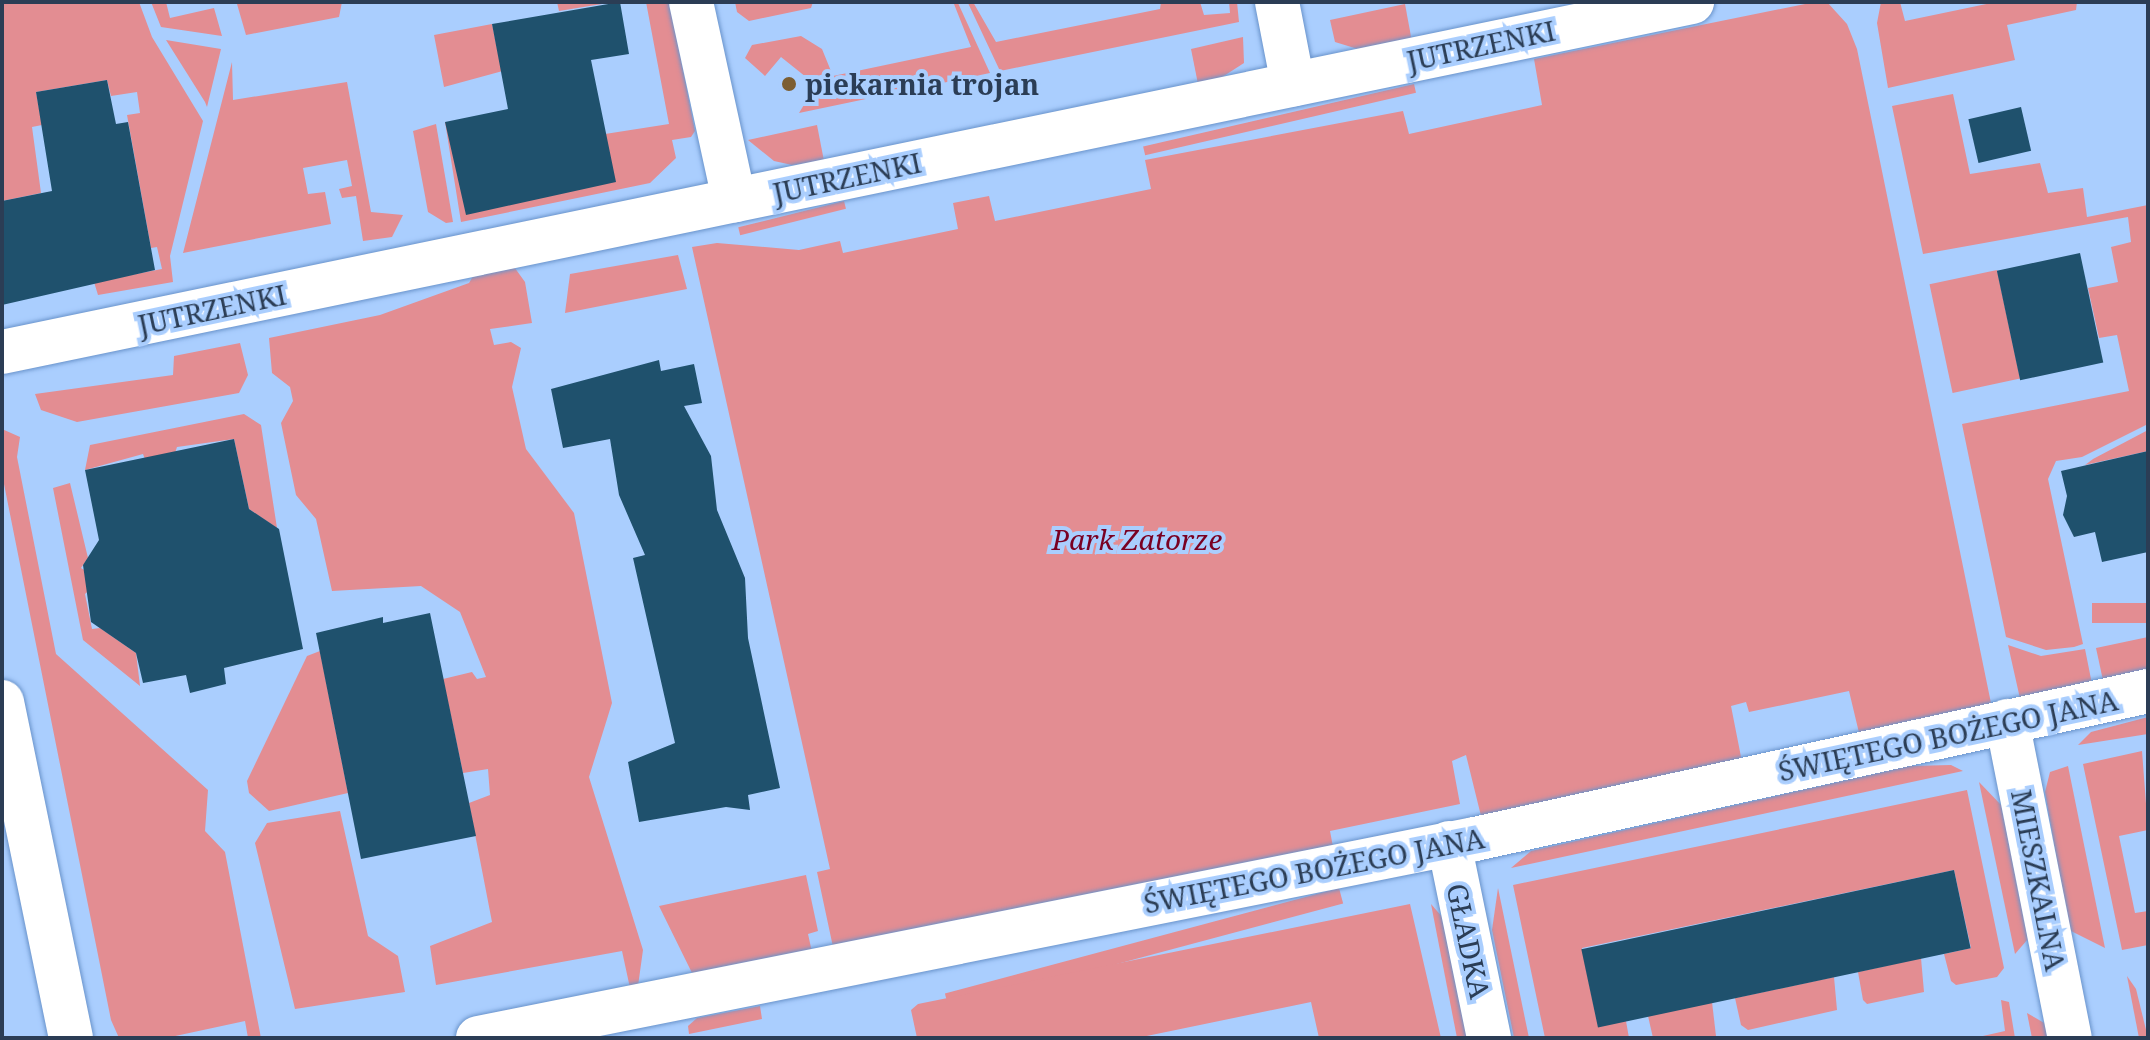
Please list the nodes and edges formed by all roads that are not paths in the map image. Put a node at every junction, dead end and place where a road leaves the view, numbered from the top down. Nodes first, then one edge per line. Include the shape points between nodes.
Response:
1 (691, 2) edge
2 (1277, 2) edge
3 (1692, 2) edge
4 (1293, 84) junction
5 (734, 200) junction
6 (2, 352) edge
7 (2148, 691) edge
8 (2, 702) edge
9 (2007, 721) junction
10 (1449, 843) junction
11 (71, 1038) edge
12 (478, 1038) edge
13 (1489, 1038) edge
14 (2070, 1038) edge

1 - 5 street
2 - 4 street
3 - 4 street, JUTRZENKI
4 - 5 street, JUTRZENKI
5 - 6 street, JUTRZENKI
7 - 9 street, ŚWIĘTEGO BOŻEGO JANA
8 - 11 street
9 - 10 street, ŚWIĘTEGO BOŻEGO JANA
9 - 14 street, MIESZKALNA
10 - 12 street, ŚWIĘTEGO BOŻEGO JANA
10 - 13 street, GŁADKA

